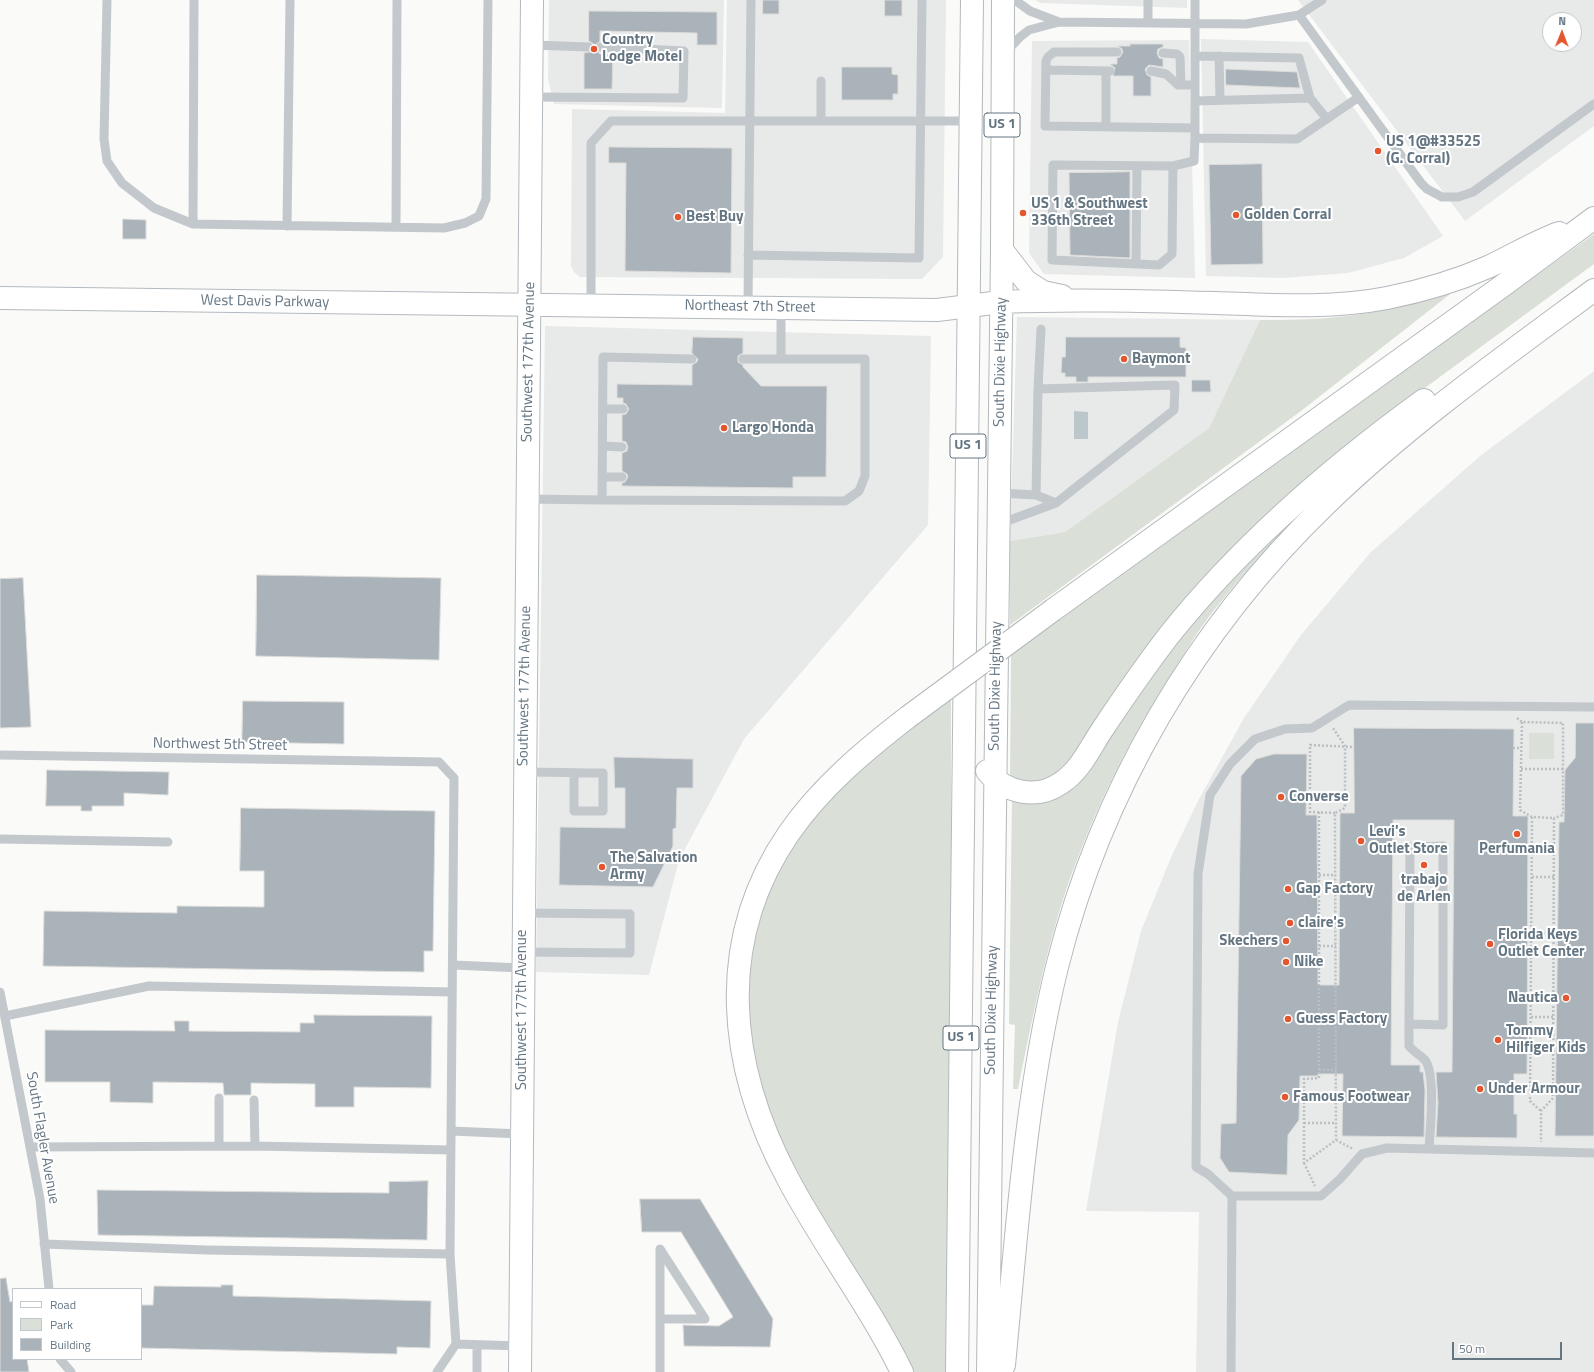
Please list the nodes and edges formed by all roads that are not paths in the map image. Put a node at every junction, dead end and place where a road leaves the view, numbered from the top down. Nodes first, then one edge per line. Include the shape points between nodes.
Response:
1 (107, 0) edge
2 (194, 0) edge
3 (290, 0) edge
4 (398, 0) edge
5 (488, 0) edge
6 (532, 0) edge
7 (751, 0) edge
8 (922, 0) edge
9 (972, 0) edge
10 (1003, 0) edge
11 (1015, 0) edge
12 (1148, 0) edge
13 (1195, 0) edge
14 (1322, 0) edge
15 (1299, 14) junction
16 (1059, 22) junction
17 (1148, 23) junction
18 (1195, 24) junction
19 (532, 45) junction
20 (589, 47) dead end
21 (600, 47) dead end
22 (1117, 52) dead end
23 (1163, 53) dead end
24 (1195, 56) junction
25 (1219, 56) junction
26 (1002, 57) junction
27 (1046, 70) junction
28 (1151, 71) dead end
29 (821, 81) dead end
30 (1181, 85) junction
31 (1195, 85) junction
32 (531, 97) junction
33 (1359, 97) junction
34 (1310, 98) junction
35 (1220, 100) junction
36 (1195, 101) junction
37 (1594, 104) edge
38 (1327, 119) junction
39 (750, 120) junction
40 (821, 121) junction
41 (971, 121) junction
42 (921, 122) junction
43 (1106, 126) junction
44 (1195, 128) junction
45 (1195, 138) junction
46 (1136, 166) junction
47 (1173, 166) junction
48 (1590, 220) edge
49 (194, 224) junction
50 (287, 226) junction
51 (396, 227) junction
52 (1002, 250) junction
53 (748, 255) junction
54 (1136, 264) junction
55 (1594, 290) edge
56 (0, 298) edge
57 (1081, 301) junction
58 (1001, 302) junction
59 (530, 304) junction
60 (591, 305) junction
61 (970, 305) junction
62 (748, 306) junction
63 (781, 308) junction
64 (1041, 329) dead end
65 (781, 358) junction
66 (692, 359) dead end
67 (743, 359) dead end
68 (1491, 366) junction
69 (1038, 389) junction
70 (603, 409) junction
71 (622, 409) dead end
72 (603, 446) junction
73 (622, 447) dead end
74 (603, 477) junction
75 (622, 477) dead end
76 (999, 493) junction
77 (1036, 495) junction
78 (527, 499) junction
79 (602, 500) junction
80 (1056, 503) junction
81 (999, 524) junction
82 (965, 704) junction
83 (1594, 707) edge
84 (0, 755) edge
85 (524, 772) junction
86 (574, 773) junction
87 (995, 780) junction
88 (0, 839) edge
89 (168, 842) dead end
90 (523, 913) junction
91 (522, 960) junction
92 (453, 966) junction
93 (0, 992) edge
94 (452, 992) junction
95 (5, 1016) junction
96 (1409, 1024) junction
97 (220, 1098) dead end
98 (254, 1100) dead end
99 (451, 1131) junction
100 (521, 1134) junction
101 (219, 1146) junction
102 (255, 1146) junction
103 (31, 1147) junction
104 (1430, 1149) junction
105 (451, 1150) junction
106 (1594, 1153) edge
107 (1232, 1196) junction
108 (44, 1244) junction
109 (450, 1254) junction
110 (49, 1288) edge
111 (660, 1319) junction
112 (456, 1344) junction
113 (477, 1345) junction
114 (520, 1346) junction
115 (61, 1360) edge
116 (71, 1372) edge
117 (437, 1372) edge
118 (477, 1372) edge
119 (520, 1372) edge
120 (660, 1372) edge
121 (902, 1372) edge
122 (957, 1372) edge
123 (988, 1372) edge
124 (1000, 1372) edge
125 (1231, 1372) edge

1 - 49 lane via 104,139 107,161 122,183 154,208
2 - 49 lane
3 - 50 lane
4 - 51 lane
5 - 51 lane via 486,199 479,216 465,223 444,228
6 - 19 main road, Southwest 177th Avenue
7 - 39 lane
8 - 42 lane
9 - 41 main road, South Dixie Highway / US 1
10 - 26 main road, South Dixie Highway / US 1
11 - 16 lane via 1030,11
12 - 17 lane
13 - 18 lane
14 - 15 lane
15 - 18 lane via 1246,24
15 - 33 lane
16 - 17 lane
16 - 26 lane via 1030,30
17 - 18 lane
18 - 24 lane
19 - 20 lane
19 - 32 main road, Southwest 177th Avenue
21 - 32 lane via 684,51 683,98
22 - 27 lane via 1054,52 1048,58
23 - 30 lane via 1177,54 1180,57
24 - 25 lane
24 - 31 lane
25 - 34 lane via 1299,58
25 - 35 lane
26 - 52 main road, South Dixie Highway / US 1
27 - 43 lane via 1045,126
27 - 43 lane via 1108,71
28 - 30 lane via 1166,74
29 - 40 lane
30 - 31 lane
31 - 36 lane
32 - 59 main road, Southwest 177th Avenue
33 - 37 lane via 1421,183 1434,193 1450,198 1482,187
33 - 38 lane
34 - 35 lane
34 - 38 lane
35 - 36 lane
36 - 44 lane
38 - 45 lane via 1297,139
39 - 40 lane
39 - 53 lane
39 - 60 lane via 611,121 591,143
40 - 42 lane
41 - 42 lane
41 - 61 main road, South Dixie Highway / US 1
42 - 53 lane via 919,258
43 - 44 lane
44 - 45 lane
45 - 47 lane via 1194,161
46 - 47 lane
46 - 54 lane
46 - 54 lane via 1053,165 1052,260
47 - 54 lane via 1172,254 1159,265
48 - 57 main road via 1540,240 1469,274 1416,291 1367,301 1307,306
48 - 121 main road, bridge via 1506,284 908,717 866,750 831,783 802,815 777,851 760,885 749,917 740,957 737,999 742,1057 751,1094 767,1136 803,1205
49 - 50 lane
50 - 51 lane
52 - 57 main road via 1031,285 1043,292
52 - 58 main road, South Dixie Highway / US 1
53 - 62 lane
55 - 68 main road
56 - 59 main road, West Davis Parkway
57 - 58 main road, Northeast 7th Street
58 - 61 main road, Northeast 7th Street
58 - 76 main road, South Dixie Highway / US 1
59 - 60 main road, Northeast 7th Street
59 - 78 main road, Southwest 177th Avenue
60 - 62 main road, Northeast 7th Street
61 - 63 main road, Northeast 7th Street via 937,310
61 - 82 main road, South Dixie Highway / US 1
62 - 63 main road, Northeast 7th Street
63 - 65 lane
64 - 69 lane
65 - 67 lane
65 - 79 lane via 865,359 865,476 859,491 845,502
66 - 70 lane via 603,357
68 - 87 main road via 1448,383 1340,464 1281,514 1223,572 1170,635 1141,673 1082,762 1068,778 1052,789 1033,793 1013,790
68 - 124 main road via 1386,450 1288,542 1218,626 1188,669 1159,715 1121,788 1080,889 1059,960 1046,1019 1028,1125 1004,1364
69 - 77 lane
69 - 80 lane via 1175,385 1174,410
70 - 71 lane
70 - 72 lane
72 - 73 lane
72 - 74 lane
74 - 75 lane
74 - 79 lane
76 - 77 lane
76 - 81 main road, South Dixie Highway / US 1
77 - 80 lane
78 - 79 lane
78 - 85 main road, Southwest 177th Avenue
80 - 81 lane
81 - 87 main road, South Dixie Highway / US 1
82 - 87 main road via 976,753 981,764
82 - 122 main road, South Dixie Highway / US 1
83 - 107 lane via 1349,705 1312,728 1285,729 1255,739 1230,764 1210,796 1198,874 1196,1167 1208,1174
84 - 92 lane, Northwest 5th Street via 439,762 454,778
85 - 86 lane
85 - 90 main road, Southwest 177th Avenue
86 - 86 lane via 603,773 602,811 574,811
87 - 123 main road, South Dixie Highway / US 1
88 - 89 lane
90 - 91 main road, Southwest 177th Avenue
90 - 91 lane via 630,914 630,953
91 - 92 lane
91 - 100 main road, Southwest 177th Avenue
92 - 94 lane
93 - 95 lane, South Flagler Avenue
94 - 95 lane via 149,986
94 - 99 lane
95 - 103 lane, South Flagler Avenue
96 - 96 lane via 1410,847 1443,846 1443,1025
96 - 104 lane via 1409,1046 1425,1060 1430,1071
97 - 101 lane
98 - 102 lane
99 - 100 lane
99 - 105 lane
100 - 114 main road, Southwest 177th Avenue
101 - 102 lane
101 - 103 lane
102 - 105 lane
103 - 108 lane, South Flagler Avenue via 40,1198
104 - 106 lane
104 - 107 lane via 1387,1148 1362,1154 1321,1196
105 - 109 lane
107 - 125 lane
108 - 109 lane via 206,1250
108 - 110 lane, South Flagler Avenue
109 - 112 lane
111 - 111 lane via 660,1257 660,1249 705,1320
111 - 120 lane
112 - 113 lane
112 - 117 lane
113 - 114 lane
113 - 118 lane
114 - 119 main road, Southwest 177th Avenue
115 - 116 lane

